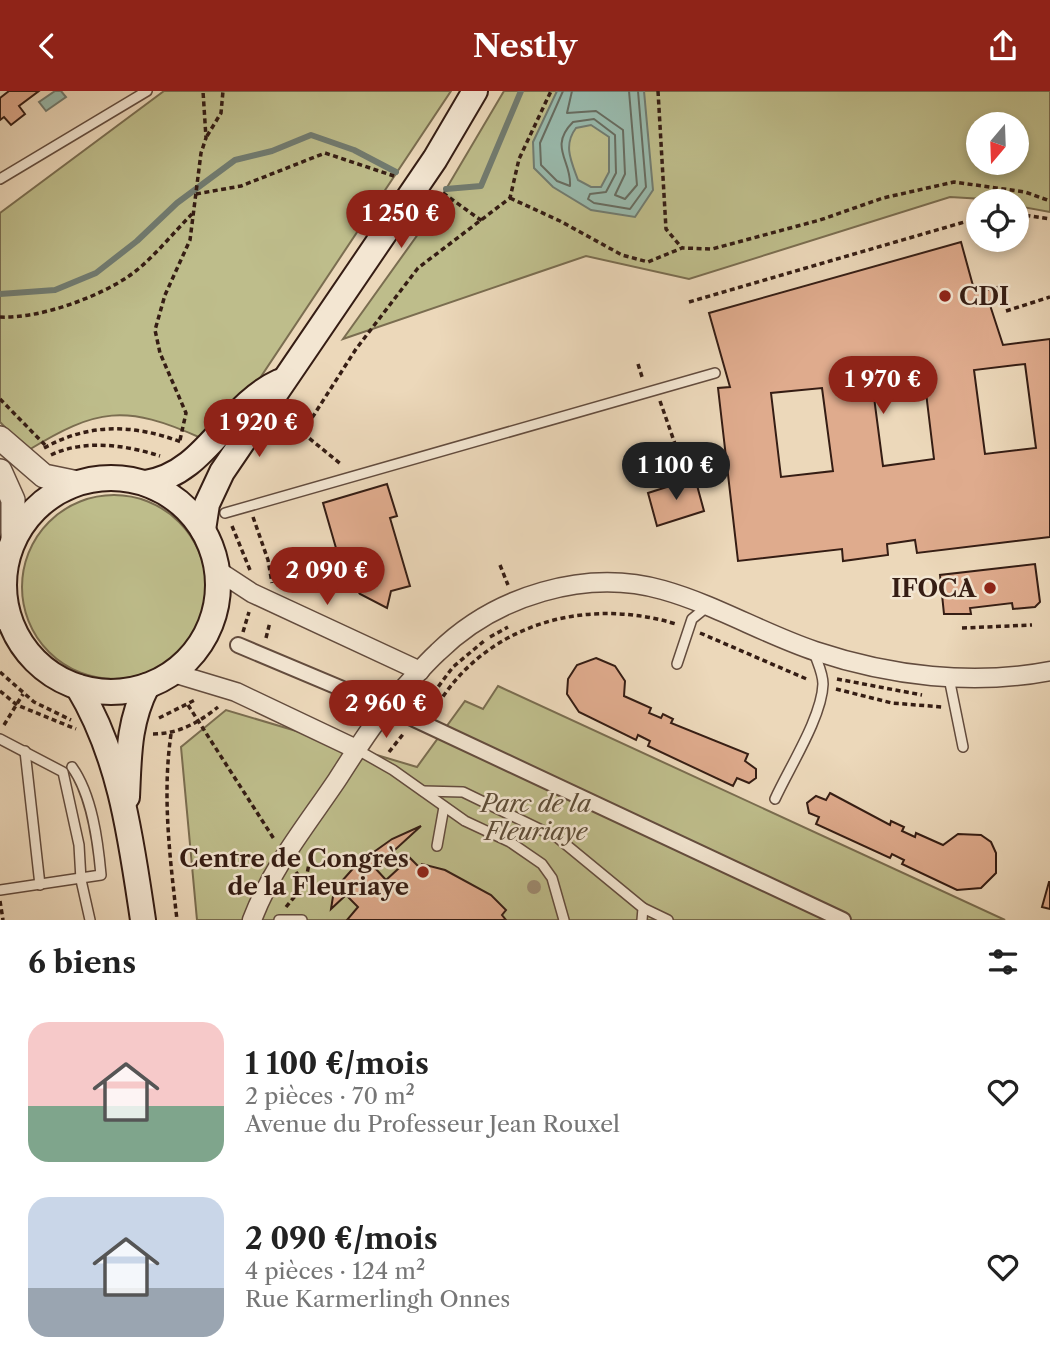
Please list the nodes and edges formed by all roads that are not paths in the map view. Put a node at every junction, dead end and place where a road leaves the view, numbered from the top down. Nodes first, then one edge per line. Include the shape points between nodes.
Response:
1 (147, 91) edge
2 (475, 91) edge
3 (0, 179) edge
4 (715, 373) dead end
5 (282, 380) junction
6 (0, 438) edge
7 (0, 471) edge
8 (78, 482) junction
9 (145, 483) junction
10 (225, 513) road end
11 (203, 530) junction
12 (13, 540) junction
13 (217, 571) junction
14 (708, 606) junction
15 (4, 619) edge
16 (238, 645) road end
17 (814, 651) junction
18 (677, 664) dead end
19 (420, 671) junction
20 (1050, 671) edge
21 (173, 673) junction
22 (949, 678) junction
23 (147, 686) junction
24 (78, 687) junction
25 (385, 708) junction
26 (0, 739) edge
27 (963, 747) dead end
28 (356, 749) junction
29 (25, 751) junction
30 (67, 769) junction
31 (422, 791) junction
32 (775, 799) dead end
33 (444, 807) junction
34 (126, 809) junction
35 (437, 846) dead end
36 (81, 880) junction
37 (40, 885) junction
38 (0, 890) edge
39 (643, 908) junction
40 (281, 919) edge
41 (90, 920) edge
42 (143, 920) edge
43 (252, 920) edge
44 (302, 920) edge
45 (564, 920) edge
46 (642, 920) edge
47 (668, 920) edge
48 (843, 920) edge

1 - 3 lane
2 - 5 main road via 435,159
4 - 10 lane
5 - 9 main road via 257,395 192,462 163,480
5 - 11 main road via 210,495
6 - 8 street via 44,476
7 - 12 street via 13,500
8 - 9 main road via 123,478
8 - 12 main road via 40,504
9 - 11 main road via 188,510
11 - 13 main road
12 - 15 main road via 3,578
13 - 19 street via 273,604
13 - 21 main road via 213,620 197,650
14 - 17 street
14 - 18 lane via 692,619
14 - 19 street via 634,585 568,586 495,610 439,650
15 - 24 main road via 28,653 60,679
16 - 25 street
17 - 22 street via 897,673
17 - 32 lane via 823,684 820,697
19 - 25 street
20 - 22 street via 1020,677
21 - 23 main road
21 - 28 street via 236,692
22 - 27 lane
23 - 24 main road via 101,692
23 - 34 main road via 130,733
24 - 34 main road via 102,733
25 - 28 street
25 - 48 street
26 - 29 lane
28 - 31 lane
28 - 43 street via 284,855
29 - 30 lane
29 - 37 lane
30 - 36 lane
30 - 36 lane via 79,777 98,843 101,875
31 - 33 lane
31 - 39 lane via 463,792 558,838
33 - 35 lane
33 - 45 lane via 542,864 552,878
34 - 42 main road
36 - 37 lane
36 - 41 lane
37 - 38 lane
39 - 46 lane
39 - 47 lane
40 - 44 lane

